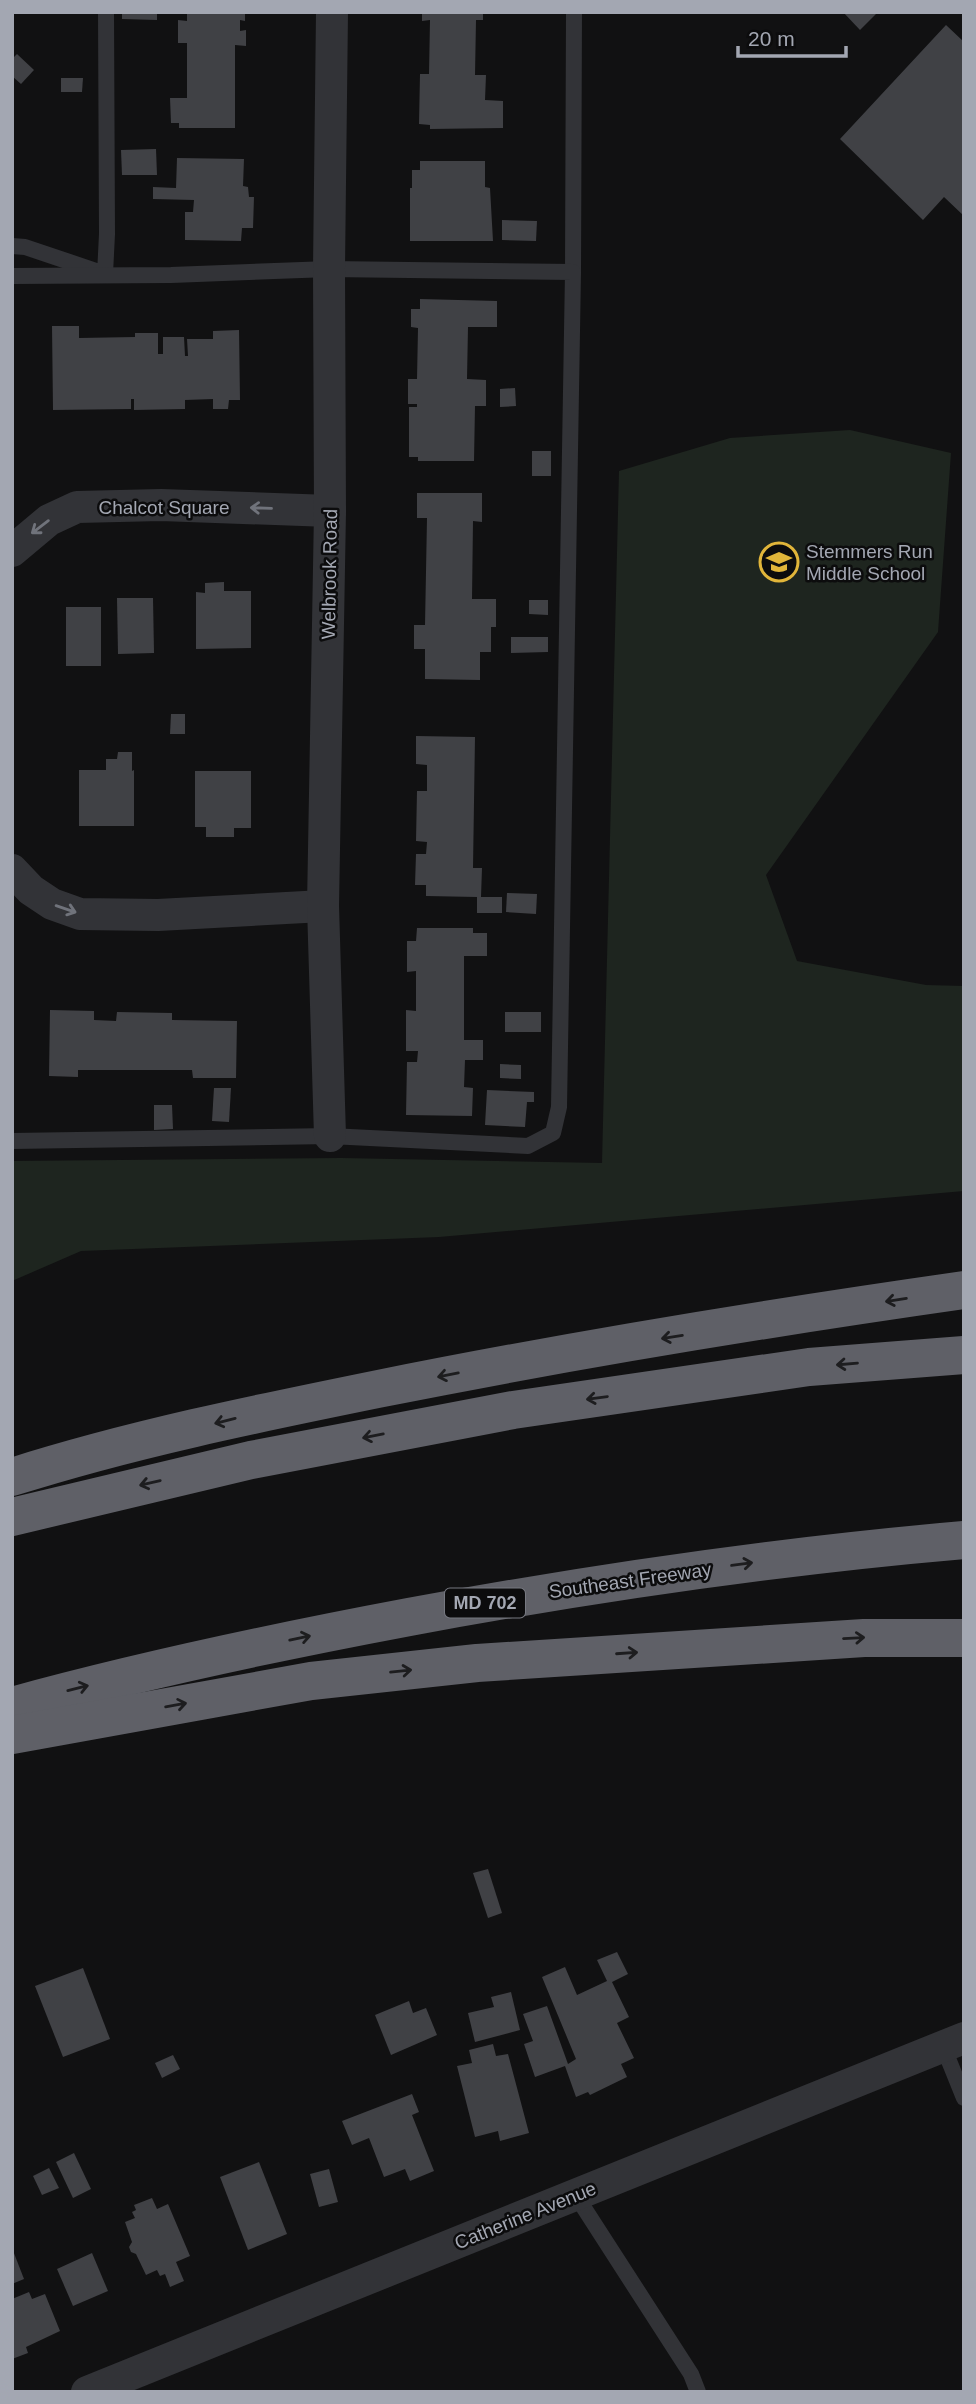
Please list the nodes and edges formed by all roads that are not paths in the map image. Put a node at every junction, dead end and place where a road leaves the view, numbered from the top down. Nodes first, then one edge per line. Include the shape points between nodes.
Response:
1 (106, 12) edge
2 (331, 12) edge
3 (574, 12) edge
4 (12, 246) edge
5 (329, 269) junction
6 (573, 272) junction
7 (105, 274) junction
8 (12, 276) edge
9 (330, 511) junction
10 (12, 551) edge
11 (12, 870) edge
12 (323, 906) junction
13 (330, 1136) junction
14 (12, 1141) edge
15 (964, 1290) edge
16 (964, 1355) edge
17 (12, 1477) edge
18 (12, 1517) edge
19 (964, 1540) edge
20 (964, 1638) edge
21 (12, 1706) edge
22 (12, 1735) edge
23 (953, 2042) edge
24 (964, 2098) edge
25 (575, 2194) junction
26 (87, 2392) edge
27 (698, 2392) edge

1 - 7 lane
2 - 5 street, Welbrook Road
3 - 6 lane
4 - 7 lane
5 - 6 lane
5 - 7 lane
5 - 9 street, Welbrook Road
6 - 13 lane via 559,1107 553,1133 528,1146
7 - 8 lane
9 -> 10 street, Chalcot Square via 77,507 49,520
9 - 12 street, Welbrook Road
11 -> 12 street via 52,904 80,914 158,915
12 - 13 street, Welbrook Road
13 - 14 lane
15 -> 17 highway via 502,1365 240,1417
16 -> 18 highway via 809,1367 513,1410 251,1460
21 -> 19 highway, Southeast Freeway / MD 702 via 299,1638 559,1589 849,1549
22 -> 20 highway via 311,1681 463,1665 864,1638
23 - 24 lane
23 - 25 street, Catherine Avenue
25 - 26 street, Catherine Avenue
25 - 27 lane via 691,2374

